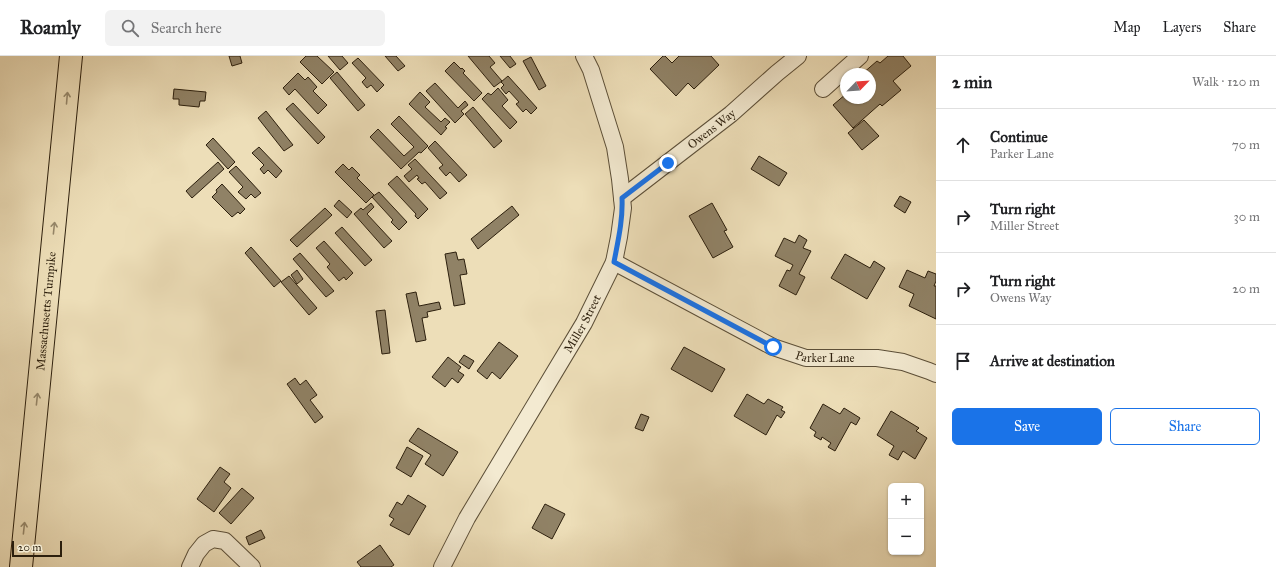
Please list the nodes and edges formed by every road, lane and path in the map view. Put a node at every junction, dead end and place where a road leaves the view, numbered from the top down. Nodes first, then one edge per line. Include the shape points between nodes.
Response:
1 (71, 56) edge
2 (584, 56) edge
3 (798, 56) edge
4 (860, 56) edge
5 (823, 89) dead end
6 (622, 198) junction
7 (614, 262) junction
8 (936, 374) edge
9 (20, 567) edge
10 (190, 567) edge
11 (252, 567) edge
12 (442, 567) edge

9 -> 1 highway, Massachusetts Turnpike
2 - 6 street, Miller Street via 591,70 615,147
3 - 6 street, Owens Way via 731,114
4 - 5 street
6 - 7 street, Miller Street via 621,223
7 - 8 street, Parker Lane via 773,347 806,358 877,358 903,362
7 - 12 street, Miller Street via 584,323 471,511
10 - 11 street via 204,544 213,539 225,541

